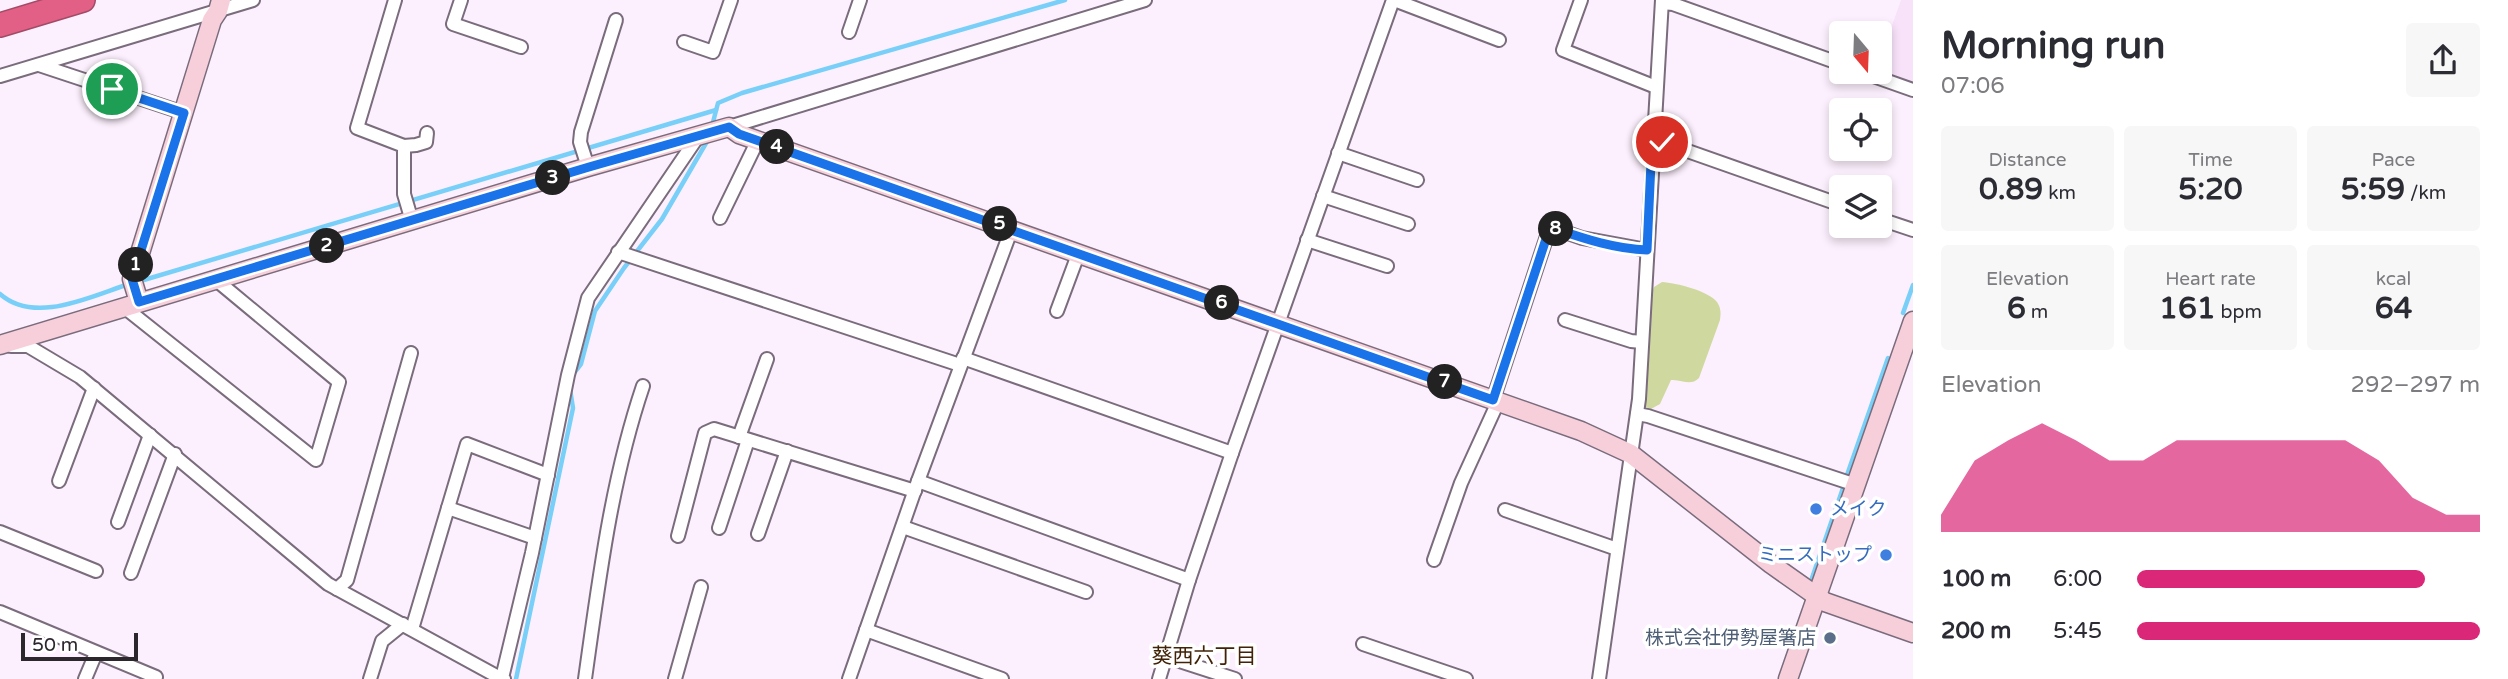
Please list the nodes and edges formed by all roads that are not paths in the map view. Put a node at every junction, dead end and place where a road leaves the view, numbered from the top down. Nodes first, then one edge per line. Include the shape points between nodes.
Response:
1 (83, 0) edge
2 (253, 0) edge
3 (395, 0) edge
4 (461, 0) edge
5 (731, 0) edge
6 (860, 0) edge
7 (1145, 0) edge
8 (1393, 0) edge
9 (1581, 0) edge
10 (1662, 2) edge
11 (219, 6) edge
12 (616, 20) dead end
13 (0, 25) edge
14 (849, 32) dead end
15 (1499, 40) dead end
16 (684, 42) dead end
17 (521, 47) dead end
18 (1829, 60) edge
19 (39, 65) junction
20 (0, 76) edge
21 (1892, 83) edge
22 (1656, 87) junction
23 (1913, 90) edge
24 (184, 113) junction
25 (729, 127) junction
26 (427, 134) dead end
27 (699, 135) junction
28 (758, 140) junction
29 (1652, 141) junction
30 (404, 146) junction
31 (1338, 153) junction
32 (587, 163) junction
33 (1417, 180) dead end
34 (1323, 196) junction
35 (1829, 201) edge
36 (411, 217) junction
37 (720, 218) dead end
38 (1892, 223) edge
39 (1408, 225) dead end
40 (1012, 228) junction
41 (1913, 230) edge
42 (1307, 240) junction
43 (1647, 250) junction
44 (618, 252) junction
45 (1079, 252) junction
46 (1387, 266) dead end
47 (215, 279) junction
48 (133, 296) junction
49 (1057, 311) dead end
50 (1565, 320) dead end
51 (1913, 321) edge
52 (1278, 323) junction
53 (1643, 342) junction
54 (0, 346) edge
55 (411, 353) dead end
56 (767, 359) dead end
57 (962, 362) junction
58 (643, 386) dead end
59 (94, 388) junction
60 (1496, 401) junction
61 (1637, 414) junction
62 (150, 435) junction
63 (744, 438) junction
64 (787, 451) junction
65 (1232, 453) junction
66 (175, 454) junction
67 (1631, 454) junction
68 (548, 475) junction
69 (59, 481) dead end
70 (1856, 485) junction
71 (916, 486) junction
72 (448, 508) junction
73 (1505, 510) dead end
74 (118, 522) dead end
75 (903, 527) junction
76 (719, 528) dead end
77 (0, 532) edge
78 (758, 534) dead end
79 (678, 536) dead end
80 (535, 538) junction
81 (1617, 549) junction
82 (1434, 559) dead end
83 (96, 571) dead end
84 (131, 573) dead end
85 (1189, 580) junction
86 (701, 587) dead end
87 (337, 589) junction
88 (1086, 592) dead end
89 (1817, 597) junction
90 (0, 612) edge
91 (407, 627) junction
92 (866, 630) junction
93 (1913, 633) edge
94 (1363, 644) dead end
95 (96, 653) junction
96 (1167, 657) junction
97 (156, 677) edge
98 (85, 679) edge
99 (370, 679) edge
100 (503, 679) edge
101 (585, 679) edge
102 (675, 679) edge
103 (849, 679) edge
104 (1002, 679) edge
105 (1159, 679) edge
106 (1235, 679) edge
107 (1466, 679) edge
108 (1599, 679) edge
109 (1788, 679) edge

1 - 13 highway
2 - 11 street
3 - 30 street via 357,128
4 - 17 street via 453,24
5 - 16 street via 713,52
6 - 14 street
7 - 25 street
8 - 15 street
8 - 31 street
9 - 22 street via 1563,50
10 - 18 street
10 - 22 street
11 - 19 street
11 - 24 street
12 - 32 street via 583,121 580,142
19 - 20 street
19 - 24 street
21 - 23 street
22 - 29 street
24 - 48 street
25 - 27 street
25 - 28 street
26 - 30 street via 426,142
27 - 32 street
27 - 44 street
28 - 37 street
28 - 40 street
29 - 35 street
29 - 43 street
30 - 36 street via 404,194
31 - 33 street
31 - 34 street
32 - 36 street
34 - 39 street
34 - 42 street
36 - 47 street
38 - 41 street
40 - 45 street
40 - 57 street
42 - 46 street
42 - 52 street
43 - 53 street
43 - 60 street via 1556,229 1548,233
44 - 57 street
44 - 68 street via 588,298
45 - 49 street
45 - 52 street
47 - 48 street
47 - 48 street via 339,382 316,460
48 - 54 street
50 - 53 street
51 - 70 street
52 - 60 street
52 - 65 street
53 - 61 street
54 - 59 street via 28,346
55 - 87 street via 347,580
56 - 63 street
57 - 65 street
57 - 71 street
58 - 101 street via 606,532
59 - 62 street
59 - 69 street
60 - 67 street
60 - 82 street
61 - 67 street
61 - 70 street
62 - 66 street
62 - 74 street
63 - 64 street
63 - 76 street
63 - 79 street via 713,429 705,433
64 - 71 street
64 - 78 street
65 - 85 street
66 - 84 street
66 - 87 street
67 - 81 street
67 - 89 street
68 - 72 street via 467,444
68 - 80 street
70 - 89 street
71 - 75 street
71 - 85 street
72 - 80 street
72 - 91 street
73 - 81 street
75 - 88 street
75 - 92 street
77 - 83 street
80 - 100 street
81 - 108 street
85 - 96 street
86 - 102 street
87 - 91 street
89 - 93 street
89 - 109 street
90 - 95 street
91 - 99 street via 382,641
91 - 100 street
92 - 103 street
92 - 104 street
94 - 107 street
95 - 97 street
95 - 98 street
96 - 105 street
96 - 106 street

